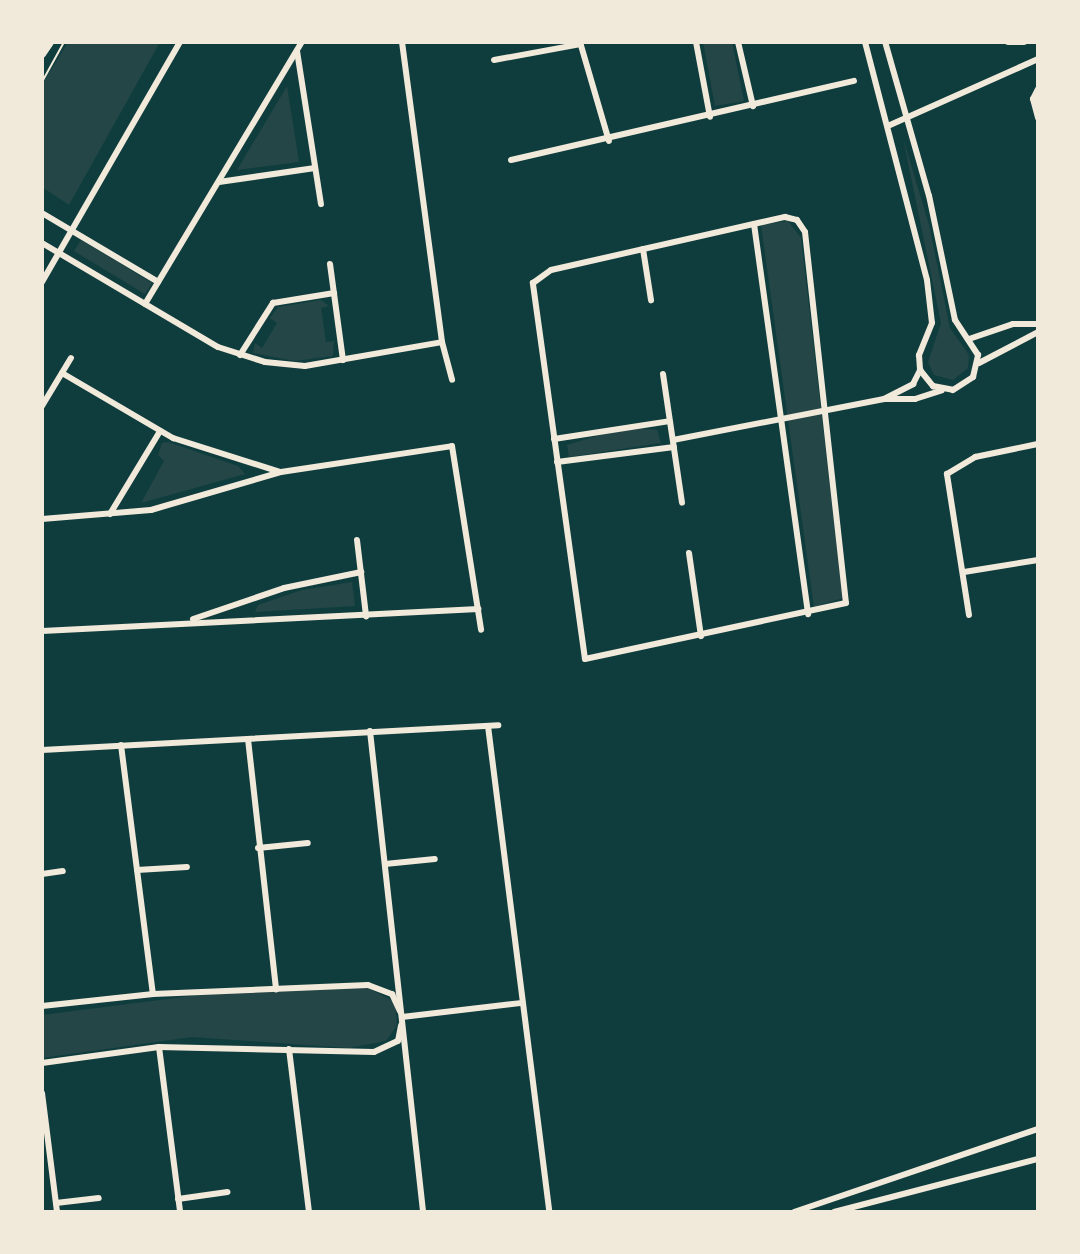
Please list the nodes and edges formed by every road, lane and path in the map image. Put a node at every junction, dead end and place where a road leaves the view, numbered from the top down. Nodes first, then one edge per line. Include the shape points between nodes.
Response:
1 (50, 42) edge
2 (64, 42) edge
3 (180, 42) edge
4 (302, 42) edge
5 (402, 42) edge
6 (696, 42) edge
7 (738, 42) edge
8 (865, 42) edge
9 (885, 42) edge
10 (1008, 42) edge
11 (1024, 42) edge
12 (581, 43) edge
13 (297, 50) junction
14 (42, 54) edge
15 (1038, 59) edge
16 (494, 60) dead end
17 (854, 81) dead end
18 (42, 82) edge
19 (1038, 89) edge
20 (753, 106) junction
21 (710, 117) junction
22 (1038, 118) edge
23 (908, 119) junction
24 (890, 126) junction
25 (609, 141) junction
26 (511, 160) dead end
27 (315, 168) junction
28 (219, 182) junction
29 (321, 204) dead end
30 (42, 213) edge
31 (754, 224) junction
32 (72, 230) junction
33 (42, 243) edge
34 (643, 249) junction
35 (59, 254) junction
36 (330, 264) dead end
37 (42, 282) edge
38 (158, 282) junction
39 (334, 293) junction
40 (651, 300) dead end
41 (145, 304) junction
42 (1038, 324) edge
43 (1038, 332) edge
44 (969, 339) junction
45 (442, 342) junction
46 (240, 355) junction
47 (71, 358) dead end
48 (343, 360) junction
49 (979, 363) junction
50 (920, 370) junction
51 (62, 373) junction
52 (663, 374) dead end
53 (452, 380) dead end
54 (943, 390) junction
55 (884, 399) junction
56 (42, 406) edge
57 (826, 413) junction
58 (670, 421) junction
59 (783, 422) junction
60 (160, 431) junction
61 (554, 439) junction
62 (674, 443) junction
63 (1038, 444) edge
64 (557, 462) junction
65 (280, 472) junction
66 (682, 503) dead end
67 (110, 514) junction
68 (42, 519) edge
69 (357, 540) dead end
70 (689, 552) dead end
71 (1038, 560) edge
72 (361, 572) junction
73 (964, 572) junction
74 (478, 609) junction
75 (808, 614) junction
76 (969, 615) dead end
77 (366, 616) junction
78 (187, 622) junction
79 (481, 630) dead end
80 (42, 631) edge
81 (701, 636) junction
82 (498, 725) dead end
83 (488, 726) junction
84 (370, 731) junction
85 (248, 740) junction
86 (121, 745) junction
87 (42, 750) edge
88 (308, 843) dead end
89 (258, 848) junction
90 (435, 859) dead end
91 (385, 864) junction
92 (187, 867) dead end
93 (136, 870) junction
94 (63, 871) dead end
95 (42, 874) edge
96 (276, 989) junction
97 (153, 994) junction
98 (522, 1003) junction
99 (42, 1006) edge
100 (402, 1017) junction
101 (159, 1047) junction
102 (289, 1049) junction
103 (42, 1063) edge
104 (42, 1093) edge
105 (1038, 1129) edge
106 (1038, 1160) edge
107 (228, 1192) dead end
108 (99, 1198) dead end
109 (178, 1199) junction
110 (56, 1203) junction
111 (57, 1212) edge
112 (180, 1212) edge
113 (309, 1212) edge
114 (423, 1212) edge
115 (549, 1212) edge
116 (794, 1212) edge
117 (834, 1212) edge

1 - 14 street
2 - 18 path
3 - 32 street
4 - 13 street
5 - 45 street
6 - 21 street
7 - 20 street
8 - 24 street
9 - 23 street
10 - 11 street
12 - 16 street
12 - 25 street
13 - 27 street
13 - 28 street
15 - 23 street
17 - 20 street
19 - 22 street via 1033,99
20 - 21 street
21 - 25 street
23 - 24 street
23 - 44 street via 955,320
24 - 50 street via 932,306
25 - 26 street
27 - 28 street
27 - 29 street
28 - 38 street
30 - 32 street
31 - 34 street
31 - 57 street via 789,217 804,227
31 - 59 street
32 - 35 street
32 - 38 street
33 - 35 street
34 - 40 street
34 - 61 street via 551,270 534,283
35 - 37 street
35 - 41 street
36 - 39 street
38 - 41 street
39 - 46 street via 273,303
39 - 48 street
41 - 46 street
42 - 44 street via 1013,324
43 - 49 street
44 - 49 street
45 - 48 street
45 - 53 street
46 - 48 street via 294,366
47 - 51 street
49 - 54 street via 966,384
50 - 54 street
50 - 55 street via 913,384
51 - 56 street
51 - 60 street
52 - 58 street
54 - 55 street via 915,399
55 - 57 street
57 - 59 street
57 - 75 street via 848,598 842,607
58 - 61 street
58 - 62 street
59 - 62 street
59 - 75 street
60 - 65 street via 207,452
60 - 67 street
61 - 64 street
62 - 64 street
62 - 66 street
63 - 73 street via 975,457 949,470
64 - 81 street via 581,655 604,658
65 - 67 street via 179,504
65 - 74 street via 452,446
67 - 68 street
69 - 72 street
70 - 81 street
71 - 73 street
72 - 77 street
72 - 78 street via 284,588
73 - 76 street
74 - 77 street
74 - 79 street
75 - 81 street
77 - 78 street
78 - 80 street
82 - 83 street
83 - 84 street
83 - 98 street
84 - 85 street
84 - 91 street
85 - 86 street
85 - 89 street
86 - 87 street
86 - 93 street
88 - 89 street
89 - 96 street
90 - 91 street
91 - 100 street
92 - 93 street
93 - 97 street
94 - 95 street
96 - 97 street
96 - 100 street via 380,988 392,994
97 - 99 street
98 - 100 street
98 - 115 street
100 - 102 street via 398,1041 387,1049 346,1054
100 - 114 street
101 - 102 street
101 - 103 street
101 - 109 street
102 - 113 street
104 - 110 street
105 - 116 street
106 - 117 street
107 - 109 street
108 - 110 street
109 - 112 street
110 - 111 street

